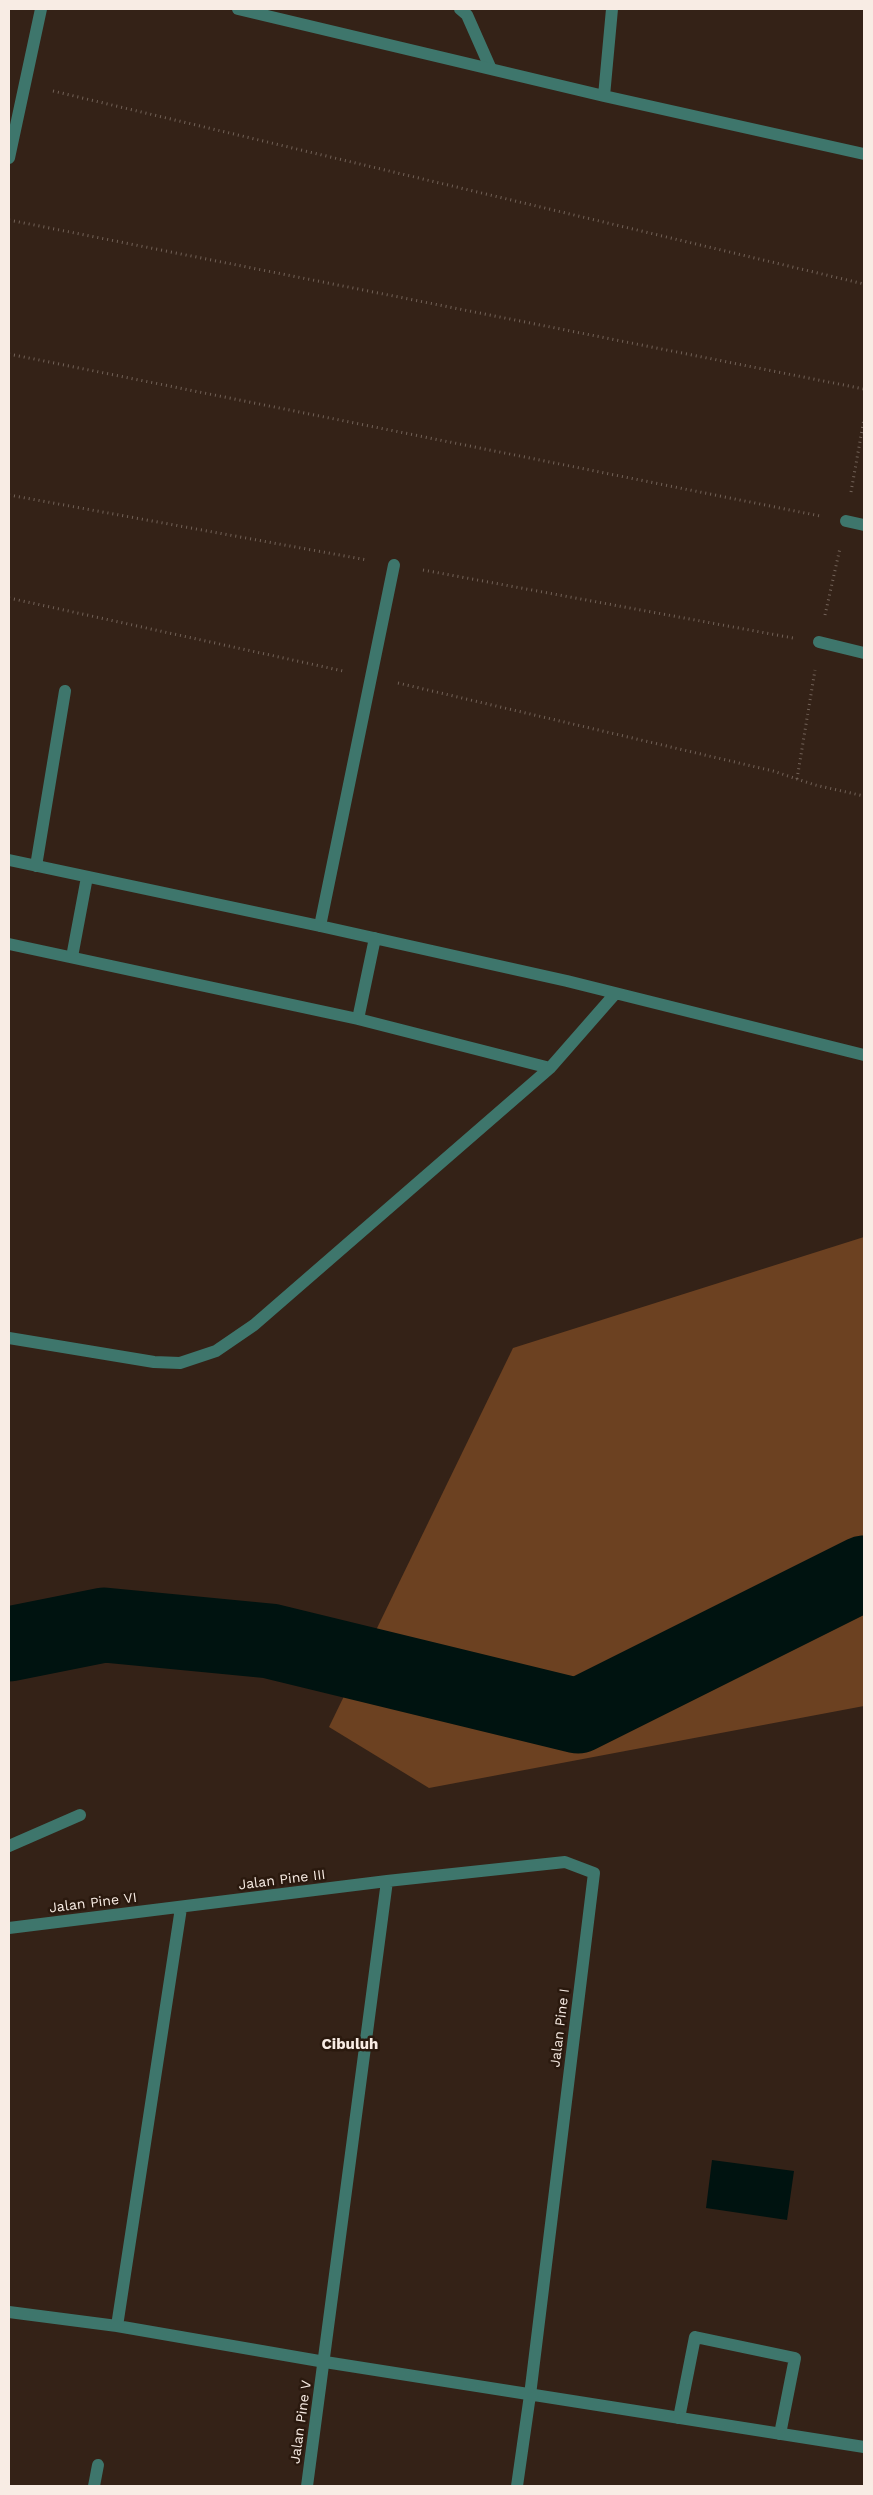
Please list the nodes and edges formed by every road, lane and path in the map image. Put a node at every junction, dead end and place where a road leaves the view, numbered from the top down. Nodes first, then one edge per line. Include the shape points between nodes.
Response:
1 (41, 9) edge
2 (238, 9) edge
3 (460, 9) edge
4 (612, 9) edge
5 (490, 67) junction
6 (26, 85) junction
7 (604, 96) junction
8 (864, 154) edge
9 (9, 158) edge
10 (9, 220) edge
11 (864, 284) edge
12 (9, 354) edge
13 (864, 389) edge
14 (864, 419) edge
15 (846, 521) junction
16 (864, 525) edge
17 (394, 565) dead end
18 (9, 598) edge
19 (819, 642) junction
20 (864, 653) edge
21 (371, 677) junction
22 (65, 691) dead end
23 (797, 779) junction
24 (864, 796) edge
25 (9, 860) edge
26 (36, 866) junction
27 (87, 877) junction
28 (320, 926) junction
29 (375, 938) junction
30 (9, 944) edge
31 (72, 956) junction
32 (614, 995) junction
33 (358, 1019) junction
34 (864, 1055) edge
35 (550, 1068) junction
36 (9, 1338) edge
37 (80, 1815) dead end
38 (9, 1846) edge
39 (387, 1881) junction
40 (181, 1908) junction
41 (9, 1928) edge
42 (9, 2312) edge
43 (117, 2326) junction
44 (325, 2362) junction
45 (530, 2395) junction
46 (679, 2418) junction
47 (780, 2434) junction
48 (864, 2447) edge
49 (98, 2465) dead end
50 (94, 2486) edge
51 (307, 2486) edge
52 (517, 2486) edge

1 - 6 street
2 - 5 street
3 - 5 street via 467,15
4 - 7 street
5 - 7 street
6 - 9 street
6 - 11 path
7 - 8 street
10 - 13 path
12 - 15 path
14 - 15 path
15 - 16 street
15 - 19 path
17 - 21 street
18 - 21 path
19 - 20 street
19 - 23 path
21 - 23 path
21 - 28 street
22 - 26 street
23 - 24 path
25 - 26 street
26 - 27 street
27 - 28 street
27 - 31 street
28 - 29 street
29 - 32 street via 567,981
29 - 33 street
30 - 31 street
31 - 33 street
32 - 34 street
32 - 35 street
33 - 35 street
35 - 36 street via 254,1325 216,1351 180,1362 154,1362
37 - 38 street
39 - 40 street, Jalan Pine III
39 - 44 street, Jalan Pine V
39 - 45 street, Jalan Pine I via 565,1862 594,1873
40 - 41 street, Jalan Pine VI
40 - 43 street
42 - 43 street
43 - 44 street
44 - 45 street
44 - 51 street, Jalan Pine V
45 - 46 street
45 - 52 street
46 - 47 street
46 - 47 street via 695,2338 795,2358
47 - 48 street
49 - 50 street

